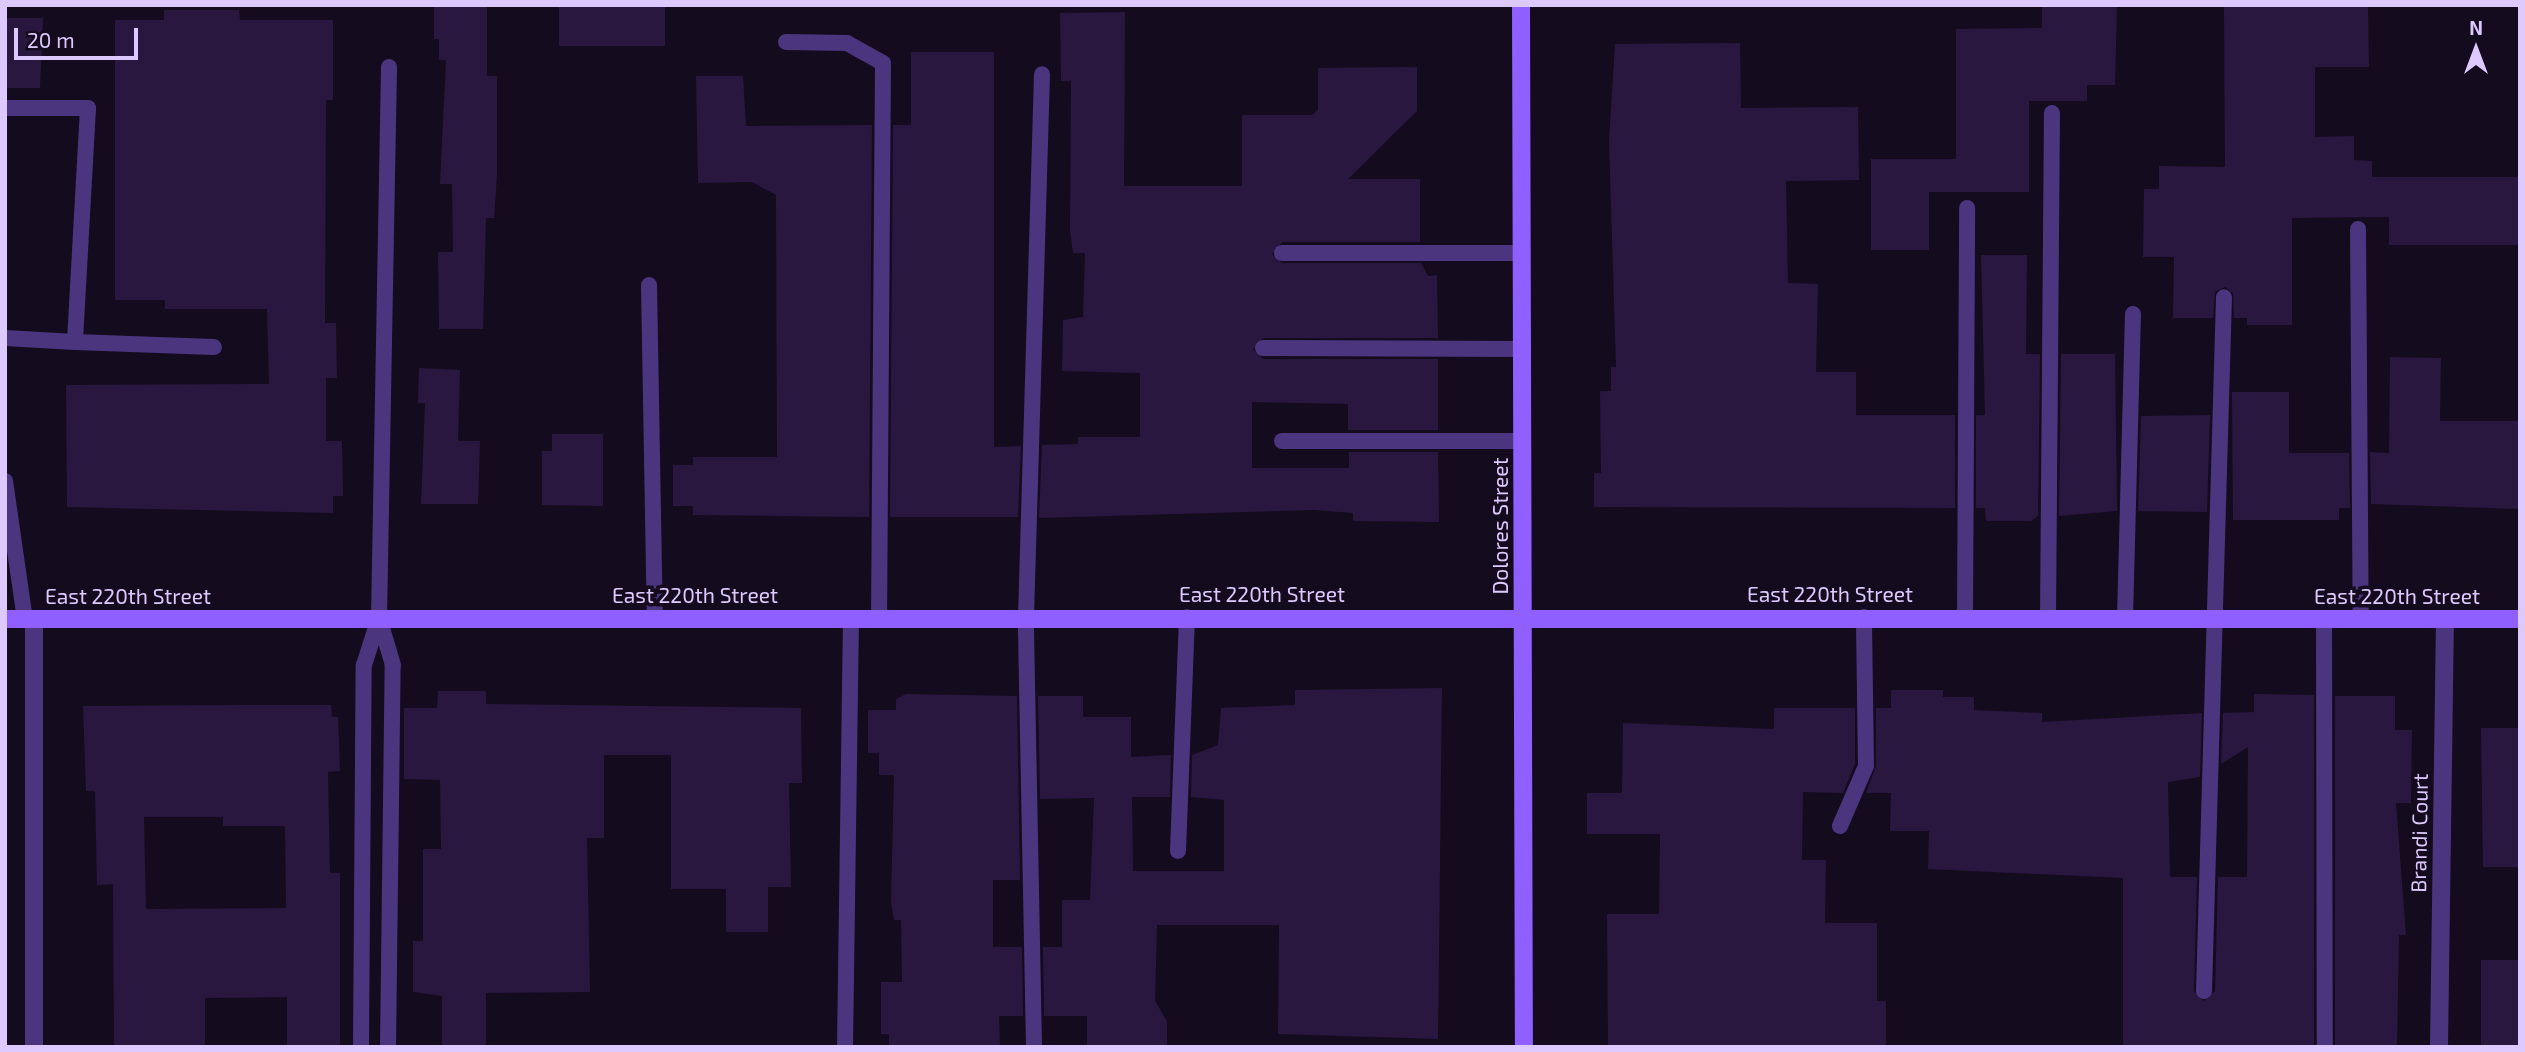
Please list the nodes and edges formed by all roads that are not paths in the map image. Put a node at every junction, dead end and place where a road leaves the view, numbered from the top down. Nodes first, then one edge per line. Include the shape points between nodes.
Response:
1 (1521, 5) edge
2 (786, 42) dead end
3 (389, 67) dead end
4 (1042, 74) dead end
5 (5, 108) edge
6 (2053, 113) dead end
7 (1967, 208) dead end
8 (2358, 229) dead end
9 (1282, 253) dead end
10 (1522, 253) junction
11 (649, 285) dead end
12 (2224, 297) dead end
13 (2133, 314) dead end
14 (5, 338) edge
15 (75, 342) junction
16 (214, 347) dead end
17 (1263, 348) dead end
18 (1522, 349) junction
19 (1282, 441) dead end
20 (1522, 441) junction
21 (5, 481) edge
22 (1523, 616) junction
23 (879, 617) junction
24 (1026, 617) junction
25 (1186, 617) junction
26 (1864, 617) junction
27 (379, 618) junction
28 (655, 618) junction
29 (851, 618) junction
30 (1965, 618) junction
31 (2048, 618) junction
32 (2125, 618) junction
33 (2214, 618) junction
34 (2324, 618) junction
35 (2361, 618) junction
36 (5, 619) edge
37 (29, 619) junction
38 (2445, 619) junction
39 (2520, 619) edge
40 (1840, 827) dead end
41 (1178, 851) dead end
42 (2204, 991) dead end
43 (34, 1047) edge
44 (361, 1047) edge
45 (388, 1047) edge
46 (845, 1047) edge
47 (1034, 1047) edge
48 (1524, 1047) edge
49 (2325, 1047) edge
50 (2439, 1047) edge

1 - 10 street, Dolores Street
2 - 23 lane via 847,43 883,63
3 - 27 lane
4 - 24 lane
5 - 15 lane via 88,108
6 - 31 lane
7 - 30 lane
8 - 35 lane
9 - 10 lane
10 - 18 street, Dolores Street
11 - 28 lane
12 - 33 lane
13 - 32 lane
14 - 15 lane
15 - 16 lane
17 - 18 lane
18 - 20 street, Dolores Street
19 - 20 lane
20 - 22 street, Dolores Street
21 - 37 lane
22 - 25 street, East 220th Street
22 - 26 street, East 220th Street
22 - 48 street, Dolores Street
23 - 24 street, East 220th Street
23 - 29 street, East 220th Street
24 - 25 street, East 220th Street
24 - 47 lane
25 - 41 lane
26 - 30 street, East 220th Street
26 - 40 lane via 1866,766
27 - 28 street, East 220th Street
27 - 37 street, East 220th Street
27 - 44 lane via 364,665
27 - 45 lane via 393,665
28 - 29 street, East 220th Street
29 - 46 lane
30 - 31 street, East 220th Street
31 - 32 street, East 220th Street
32 - 33 street, East 220th Street
33 - 34 street, East 220th Street
33 - 42 lane
34 - 35 street, East 220th Street
34 - 49 lane
35 - 38 street, East 220th Street
36 - 37 street, East 220th Street
37 - 43 street
38 - 39 street, East 220th Street
38 - 50 street, Brandi Court

